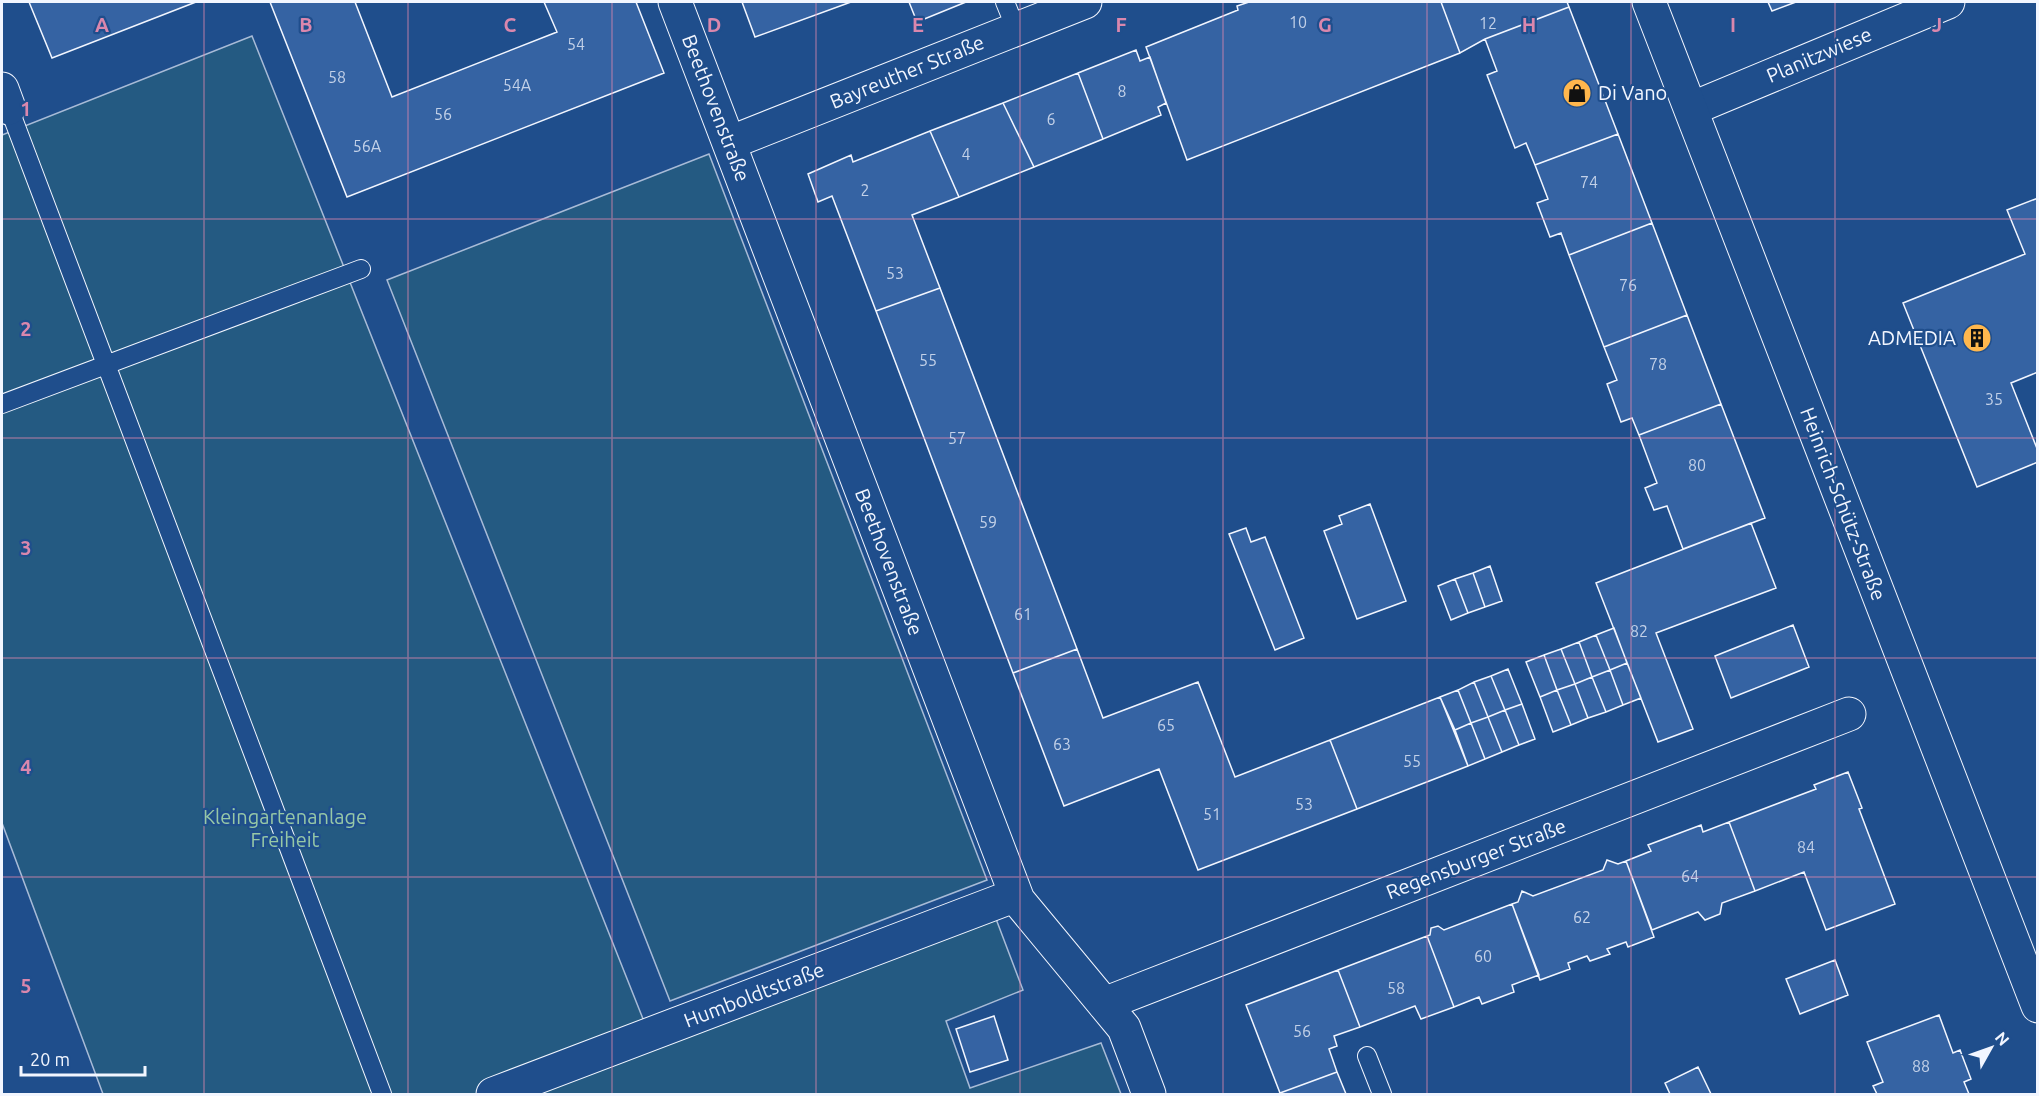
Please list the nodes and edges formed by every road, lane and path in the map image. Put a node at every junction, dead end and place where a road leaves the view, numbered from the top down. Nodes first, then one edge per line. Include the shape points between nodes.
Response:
1 (675, 2) edge
2 (1085, 2) edge
3 (1649, 2) edge
4 (1948, 2) edge
5 (1010, 15) edge
6 (5, 98) edge
7 (1691, 109) junction
8 (729, 142) junction
9 (361, 269) dead end
10 (105, 366) junction
11 (2, 404) edge
12 (1849, 714) dead end
13 (1016, 895) junction
14 (1104, 1004) junction
15 (2037, 1006) edge
16 (1367, 1056) dead end
17 (382, 1095) edge
18 (493, 1095) edge
19 (1149, 1095) edge
20 (1382, 1095) edge

1 - 8 street, Beethovenstraße
2 - 5 street, Bayreuther Straße
3 - 7 street, Heinrich-Schütz-Straße
4 - 7 street, Planitzwiese
5 - 8 street, Bayreuther Straße
6 - 10 lane
7 - 15 street, Heinrich-Schütz-Straße
8 - 13 street, Beethovenstraße
9 - 10 lane
10 - 11 lane
10 - 17 lane
12 - 14 street, Regensburger Straße
13 - 14 street, Beethovenstraße
13 - 18 street, Humboldtstraße
14 - 19 street, Beethovenstraße via 1124,1028
16 - 20 lane

